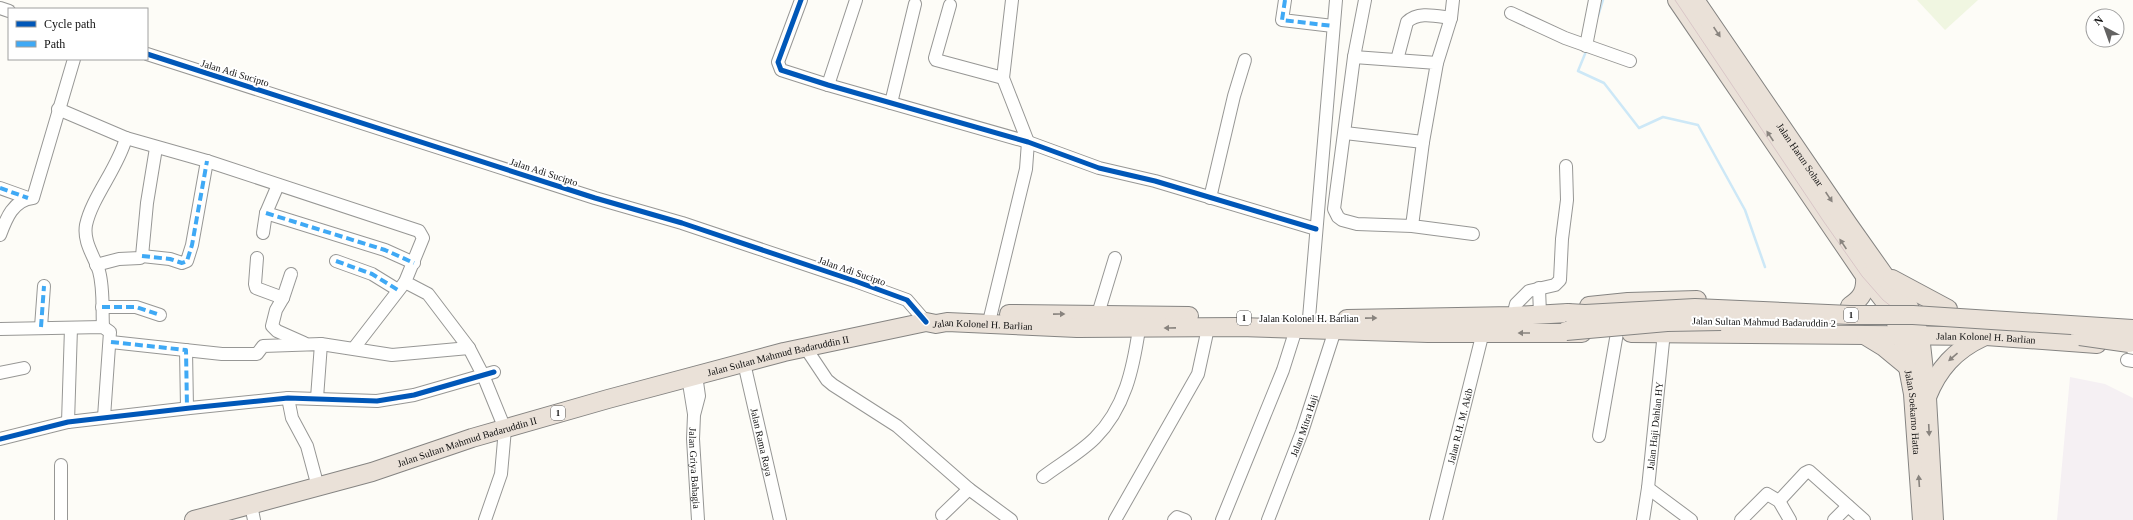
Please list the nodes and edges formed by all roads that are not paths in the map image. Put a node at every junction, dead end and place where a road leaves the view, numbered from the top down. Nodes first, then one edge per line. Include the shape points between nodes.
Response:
1 (801, 0) edge
2 (856, 0) edge
3 (1012, 0) edge
4 (1285, 0) edge
5 (1336, 0) edge
6 (1365, 0) edge
7 (1453, 0) edge
8 (1595, 0) edge
9 (1677, 0) edge
10 (1694, 0) edge
11 (915, 4) dead end
12 (950, 5) dead end
13 (1511, 13) dead end
14 (1451, 18) junction
15 (1333, 26) junction
16 (1587, 46) junction
17 (148, 54) edge
18 (1354, 57) junction
19 (74, 60) edge
20 (1244, 60) dead end
21 (1397, 60) junction
22 (1630, 61) dead end
23 (1438, 63) junction
24 (1003, 78) junction
25 (828, 85) junction
26 (891, 103) junction
27 (58, 109) junction
28 (1345, 133) junction
29 (126, 138) junction
30 (1028, 142) junction
31 (1423, 142) junction
32 (156, 148) junction
33 (207, 161) junction
34 (1566, 166) dead end
35 (278, 185) junction
36 (0, 188) edge
37 (1210, 198) junction
38 (35, 200) junction
39 (266, 213) junction
40 (1412, 226) junction
41 (1316, 229) junction
42 (263, 233) dead end
43 (1472, 234) dead end
44 (0, 235) edge
45 (142, 256) junction
46 (257, 258) dead end
47 (1115, 258) dead end
48 (336, 261) dead end
49 (414, 263) junction
50 (96, 265) junction
51 (291, 274) dead end
52 (1884, 275) junction
53 (1865, 276) junction
54 (44, 286) dead end
55 (401, 286) junction
56 (1539, 288) junction
57 (283, 298) junction
58 (1843, 306) junction
59 (102, 307) junction
60 (1948, 309) junction
61 (1900, 310) junction
62 (1567, 313) junction
63 (1098, 314) junction
64 (1540, 314) junction
65 (160, 315) dead end
66 (1513, 316) junction
67 (990, 320) junction
68 (1027, 320) junction
69 (926, 322) junction
70 (1302, 324) junction
71 (2133, 325) edge
72 (41, 327) junction
73 (103, 327) junction
74 (71, 328) junction
75 (1208, 328) junction
76 (0, 329) edge
77 (1139, 329) junction
78 (1334, 330) junction
79 (1564, 331) junction
80 (1483, 332) junction
81 (1664, 332) junction
82 (1617, 333) junction
83 (1839, 334) junction
84 (1864, 335) junction
85 (1920, 335) junction
86 (1902, 336) junction
87 (1946, 336) junction
88 (1986, 336) junction
89 (111, 342) junction
90 (304, 343) junction
91 (321, 344) junction
92 (2131, 347) edge
93 (354, 348) junction
94 (469, 348) junction
95 (805, 348) junction
96 (186, 350) junction
97 (744, 363) junction
98 (1907, 366) junction
99 (24, 368) dead end
100 (0, 373) edge
101 (488, 373) junction
102 (692, 376) junction
103 (288, 398) junction
104 (317, 398) junction
105 (1927, 398) junction
106 (187, 408) junction
107 (104, 417) junction
108 (68, 422) junction
109 (505, 429) junction
110 (1600, 436) dead end
111 (0, 439) edge
112 (61, 465) dead end
113 (1043, 477) dead end
114 (318, 487) junction
115 (1648, 488) junction
116 (969, 489) junction
117 (1779, 501) junction
118 (1848, 506) junction
119 (253, 512) edge
120 (942, 515) dead end
121 (62, 520) edge
122 (194, 520) edge
123 (484, 520) edge
124 (698, 520) edge
125 (780, 520) edge
126 (1011, 520) edge
127 (1115, 520) edge
128 (1174, 520) edge
129 (1184, 520) edge
130 (1222, 520) edge
131 (1268, 520) edge
132 (1436, 520) edge
133 (1643, 520) edge
134 (1691, 520) edge
135 (1741, 520) edge
136 (1790, 520) edge
137 (1834, 520) edge
138 (1864, 520) edge
139 (1922, 520) edge
140 (1934, 520) edge

1 - 25 street via 778,66 781,70
2 - 25 street
3 - 24 street
4 - 15 street via 1282,20
5 - 15 street
6 - 18 street
7 - 14 street
8 - 16 street
53 -> 9 highway, Jalan Harun Sohar
10 -> 52 highway, Jalan Harun Sohar
11 - 26 street
12 - 24 street via 934,58
13 - 16 street
14 - 21 street via 1420,15 1411,18 1407,22
14 - 23 street
15 - 41 street
16 - 22 street
17 - 69 street, Jalan Adi Sucipto via 602,200 682,223 833,274 907,300
18 - 21 street
18 - 28 street
19 - 27 street
20 - 37 street
21 - 23 street
23 - 31 street
24 - 30 street
25 - 26 street
26 - 30 street
27 - 29 street
27 - 38 street
28 - 31 street
28 - 40 street via 1334,209 1338,217 1357,224
29 - 32 street
29 - 50 street via 123,150 91,211 86,226 88,245
30 - 37 street via 1100,168
30 - 67 street via 1026,169
31 - 40 street
32 - 33 street
32 - 45 street
33 - 35 street
33 - 45 street via 187,261 182,264 170,259
34 - 56 street via 1567,200 1560,280 1555,285
35 - 39 street
35 - 49 street via 419,231 423,238
36 - 38 street
37 - 41 street
38 - 44 street via 9,213
39 - 42 street
39 - 49 street via 385,250
40 - 43 street
41 - 70 street
45 - 50 street
46 - 57 street via 256,288
47 - 63 street
48 - 55 street
49 - 55 street
50 - 59 street
51 - 57 street
52 - 60 highway
52 - 61 highway, Jalan Harun Sohar via 1902,296
53 - 58 highway via 1866,287 1862,294
53 - 61 highway, Jalan Harun Sohar
54 - 72 street
55 - 93 street
55 - 94 street via 428,294
56 - 64 street
56 - 66 street via 1529,291 1518,301
57 - 90 street via 276,310 272,326 277,331
58 - 61 highway, 1
58 - 62 highway, 1 via 1669,300 1583,307
58 - 83 highway via 1843,325
59 - 65 street via 136,307
59 - 73 street
60 - 61 highway, 1
60 - 71 highway, 1 via 2114,320
60 - 87 highway via 1941,315 1940,320
61 - 85 highway, Jalan Soekarno Hatta
61 - 86 highway, Jalan Soekarno Hatta
62 - 64 highway, Jalan Kolonel H. Barlian / 1
62 - 92 highway, Jalan Sultan Mahmud Badaruddin 2 / 1, bridge via 1695,308 1850,315 1913,315
68 -> 63 highway, Jalan Kolonel H. Barlian / 1
63 - 70 highway, Jalan Kolonel H. Barlian / 1
64 - 66 highway, Jalan Kolonel H. Barlian / 1
70 -> 66 highway, Jalan Kolonel H. Barlian / 1
67 - 68 highway, Jalan Kolonel H. Barlian / 1
67 - 69 highway, Jalan Kolonel H. Barlian / 1 via 946,311 936,313
68 - 77 highway, Jalan Kolonel H. Barlian / 1
69 - 95 highway, Jalan Sultan Mahmud Badaruddin II / 1
70 - 75 highway, Jalan Kolonel H. Barlian / 1
70 - 78 highway, Jalan Kolonel H. Barlian / 1
70 - 130 street
72 - 74 street
72 - 76 street
73 - 74 street
73 - 89 street via 110,332
74 - 108 street
75 -> 77 highway, Jalan Kolonel H. Barlian / 1
75 - 127 street via 1198,374
77 - 113 street via 1131,373 1114,416 1095,438
78 - 80 highway, Jalan Kolonel H. Barlian / 1
78 - 131 street, Jalan Mitra Haji via 1302,432
79 -> 80 highway, Jalan Kolonel H. Barlian / 1
79 - 82 highway, 1
79 - 92 highway, Jalan Sultan Mahmud Badaruddin 2 / 1, bridge via 1688,321 1867,324 2075,336
80 - 132 street, Jalan R.H. M. Akib
81 - 82 highway, 1
81 - 83 highway, 1
81 - 115 street, Jalan Haji Dahlan HY
82 - 110 street
83 - 84 highway, Jalan Kolonel H. Barlian / 1
84 - 86 highway, Jalan Kolonel H. Barlian / 1
84 - 98 highway
85 - 86 highway, Jalan Kolonel H. Barlian
85 - 87 highway, Jalan Kolonel H. Barlian
85 - 105 highway, Jalan Soekarno Hatta
86 - 98 highway, Jalan Soekarno Hatta
87 - 88 highway, Jalan Kolonel H. Barlian
88 - 92 highway, Jalan Kolonel H. Barlian
88 -> 105 highway via 1966,346 1949,359 1933,382
89 - 96 street
89 - 107 street
90 - 91 street
90 - 96 street via 294,346 263,346 254,354
91 - 93 street
91 - 104 street
93 - 94 street via 392,355
94 - 101 street
95 - 97 highway, Jalan Sultan Mahmud Badaruddin II / 1
95 - 116 street via 827,380 897,426
96 - 106 street
97 - 102 highway, Jalan Sultan Mahmud Badaruddin II / 1
97 - 125 street, Jalan Rama Raya
139 -> 98 highway, Jalan Soekarno Hatta via 1913,394
99 - 100 street
101 - 104 street via 414,395 377,401
101 - 109 street
102 - 109 highway, Jalan Sultan Mahmud Badaruddin II / 1
102 - 124 street, Jalan Griya Bahagia via 700,396 694,415 693,439
103 - 104 street
103 - 106 street
103 - 114 street via 292,418 307,446
105 -> 140 highway, Jalan Soekarno Hatta
106 - 107 street
107 - 108 street
108 - 111 street
109 - 114 highway, Jalan Sultan Mahmud Badaruddin II / 1
109 - 123 street via 501,474
112 - 121 street
114 - 119 highway, Jalan Sultan Mahmud Badaruddin II / 1
115 - 133 street, Jalan Haji Dahlan HY
115 - 134 street
116 - 120 street
116 - 126 street
117 - 118 street via 1809,471
117 - 135 street via 1767,494
117 - 136 street
118 - 137 street
118 - 138 street
119 - 122 highway, Jalan Sultan Mahmud Badaruddin II / 1
128 - 129 street via 1177,517

